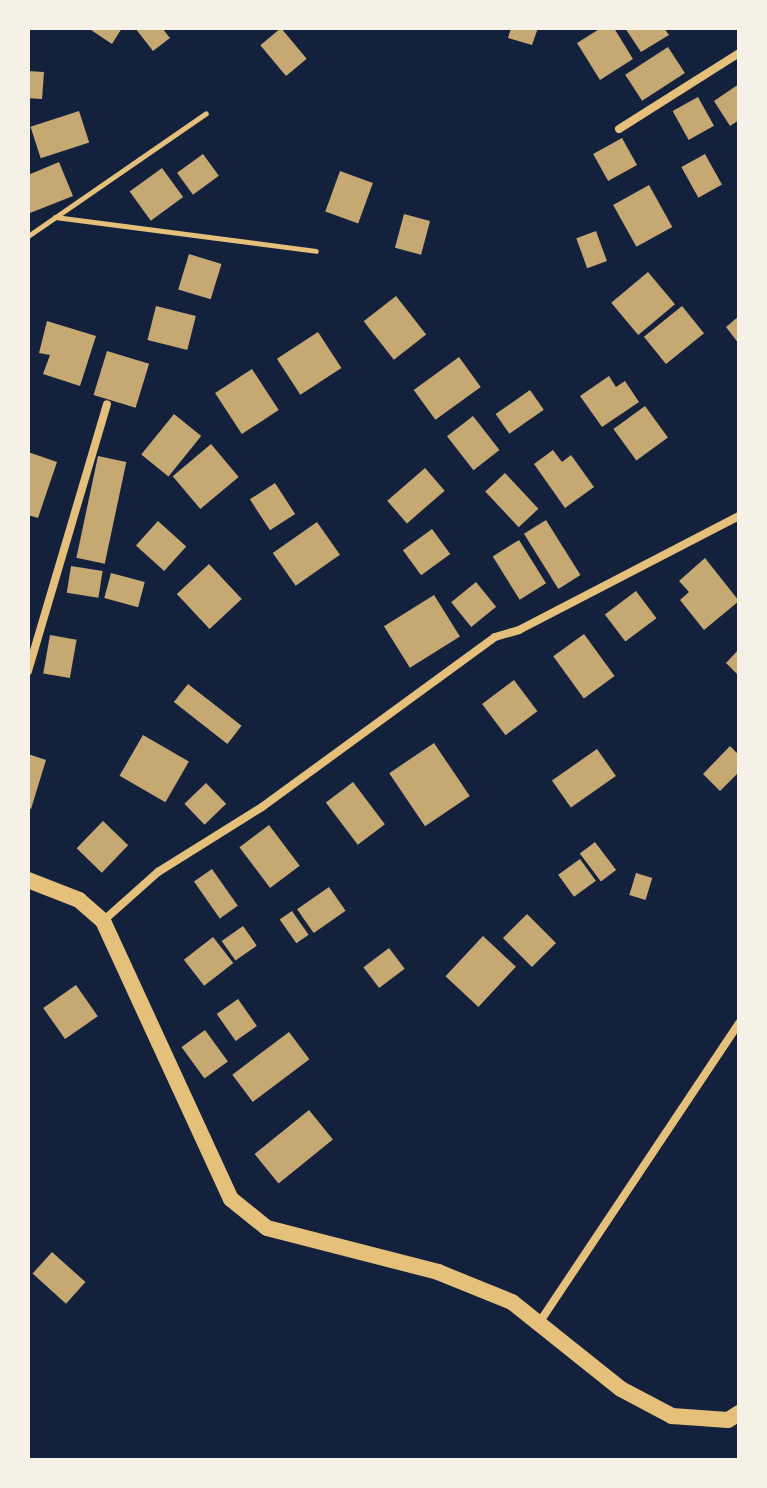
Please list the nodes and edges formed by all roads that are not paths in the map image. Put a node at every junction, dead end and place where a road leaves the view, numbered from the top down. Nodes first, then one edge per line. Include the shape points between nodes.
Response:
1 (739, 53) edge
2 (206, 113) dead end
3 (619, 129) dead end
4 (55, 217) junction
5 (28, 236) edge
6 (316, 251) dead end
7 (107, 404) dead end
8 (739, 516) edge
9 (28, 671) edge
10 (28, 880) edge
11 (103, 921) junction
12 (739, 1023) edge
13 (539, 1323) junction
14 (739, 1413) edge

1 - 3 street
2 - 4 lane
4 - 5 lane
4 - 6 lane
7 - 9 street
8 - 11 street via 519,630 495,637 262,807 158,872
10 - 11 main road via 79,900
11 - 13 main road via 231,1199 267,1228 438,1272 512,1302
12 - 13 street
13 - 14 main road via 621,1389 672,1416 728,1420

